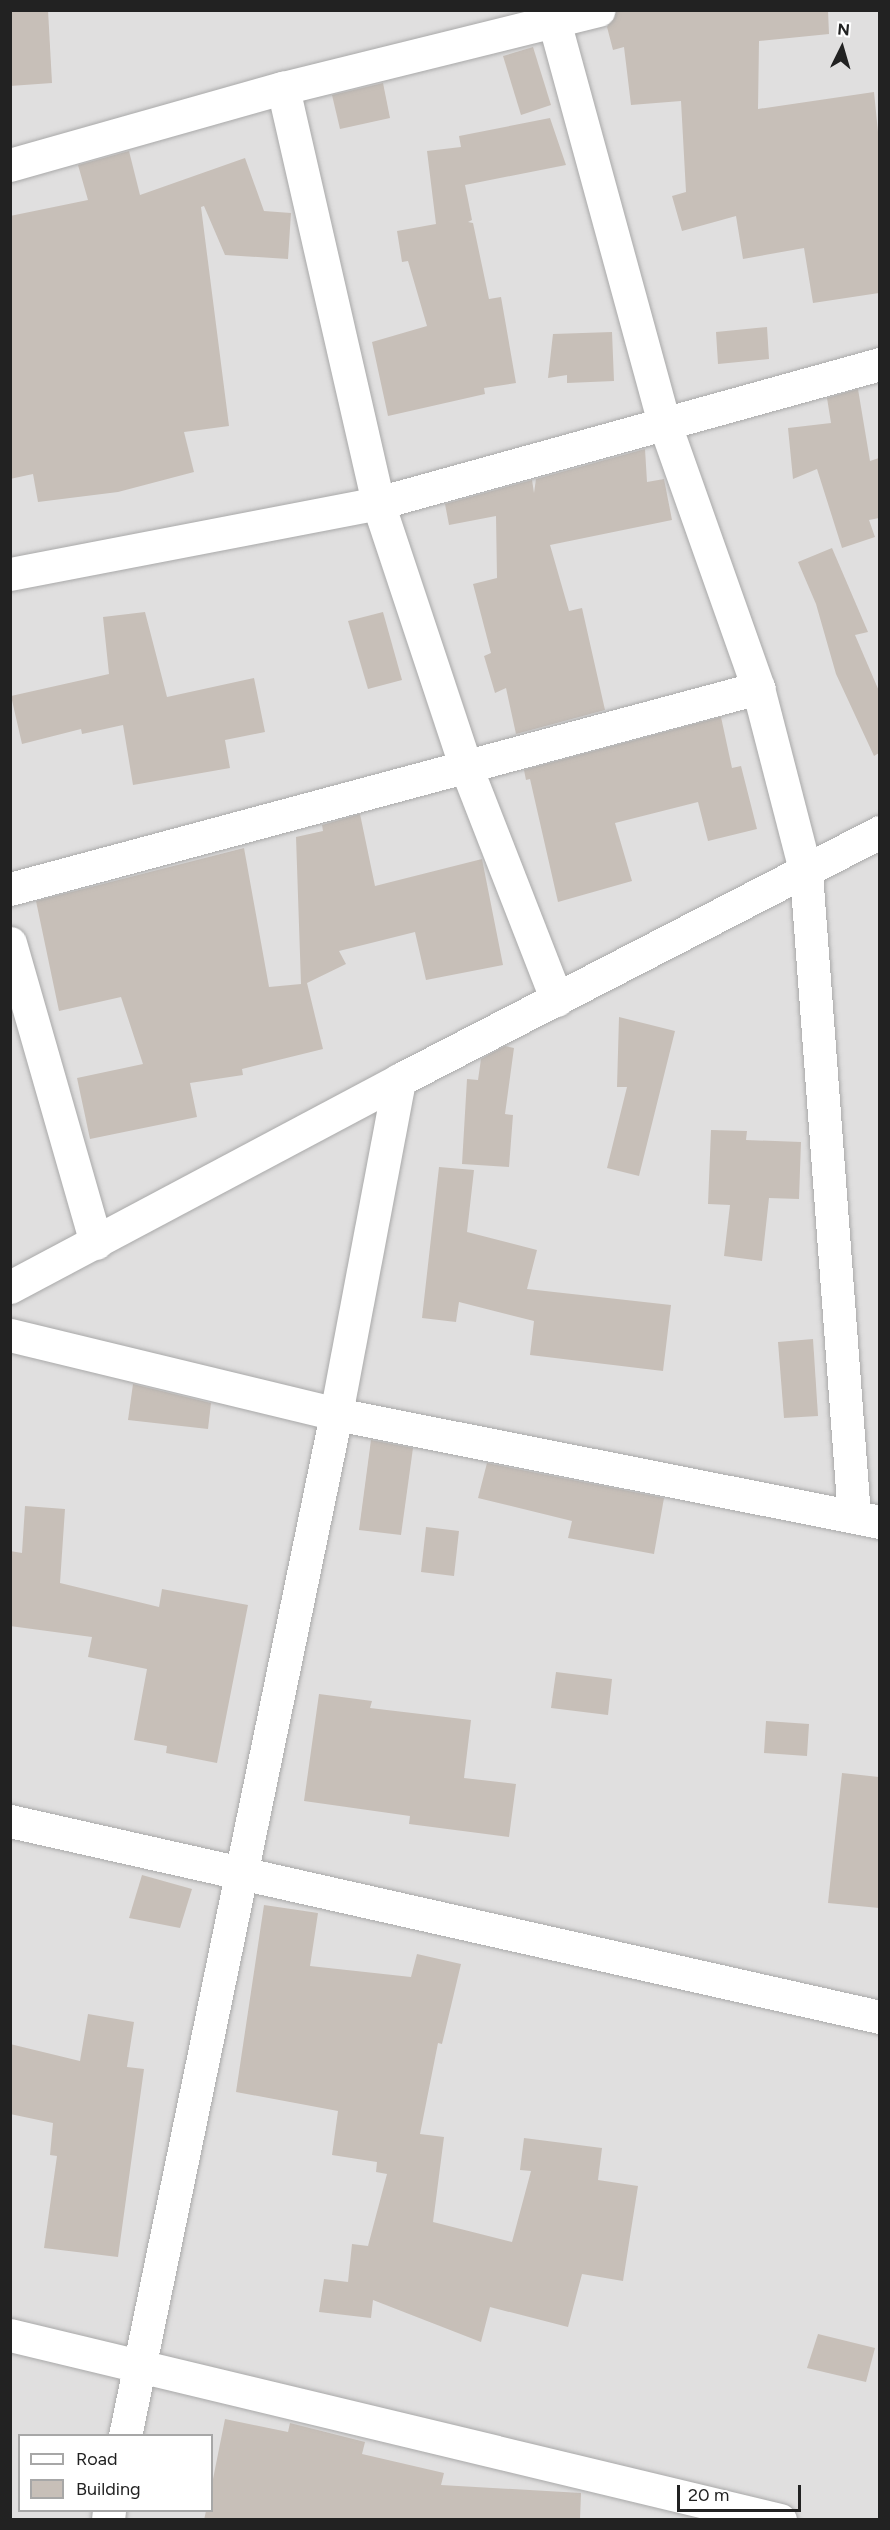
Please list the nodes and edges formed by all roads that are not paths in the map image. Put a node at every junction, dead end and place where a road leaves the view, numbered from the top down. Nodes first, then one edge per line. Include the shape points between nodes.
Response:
1 (599, 10) edge
2 (552, 17) edge
3 (283, 88) junction
4 (10, 165) edge
5 (879, 364) edge
6 (664, 422) junction
7 (378, 503) junction
8 (10, 574) edge
9 (758, 688) junction
10 (466, 767) junction
11 (879, 832) edge
12 (806, 873) junction
13 (10, 889) edge
14 (10, 943) edge
15 (557, 1000) junction
16 (399, 1080) junction
17 (96, 1243) junction
18 (10, 1287) edge
19 (10, 1335) edge
20 (336, 1414) junction
21 (867, 1519) edge
22 (10, 1821) edge
23 (243, 1873) junction
24 (879, 2017) edge
25 (10, 2335) edge
26 (140, 2364) junction
27 (125, 2434) edge
28 (780, 2520) edge

1 - 2 street
2 - 3 street
2 - 6 street
3 - 4 street
3 - 7 street
5 - 6 street
6 - 7 street
6 - 9 street
7 - 8 street
7 - 10 street
9 - 10 street
9 - 12 street
10 - 13 street
10 - 15 street
11 - 12 street
12 - 15 street
12 - 21 street
14 - 17 street
15 - 16 street
16 - 17 street
16 - 20 street
17 - 18 street
19 - 20 street
20 - 21 street
20 - 23 street
22 - 23 street
23 - 24 street
23 - 26 street
25 - 26 street
26 - 27 street
26 - 28 street

